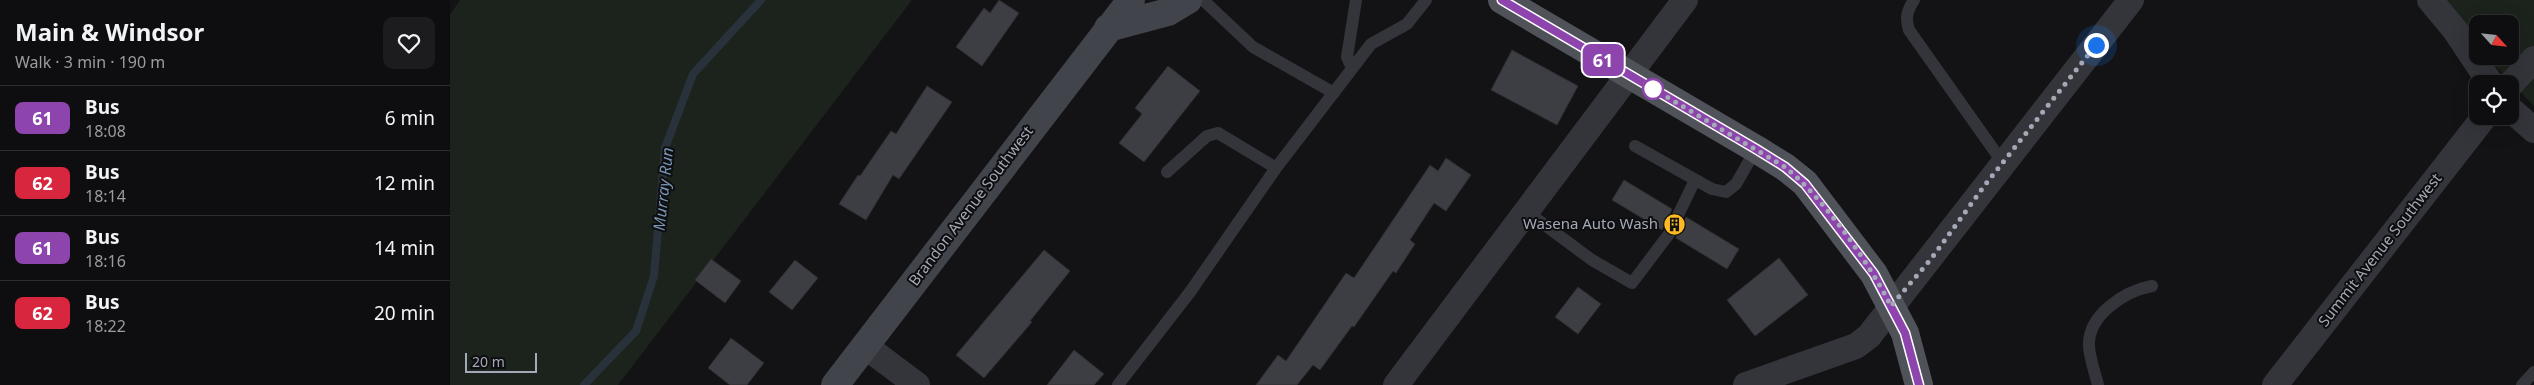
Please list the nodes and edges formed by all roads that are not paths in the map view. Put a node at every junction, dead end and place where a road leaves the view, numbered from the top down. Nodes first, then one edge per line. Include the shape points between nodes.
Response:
1 (1115, 0) edge
2 (1131, 0) edge
3 (1147, 0) edge
4 (1188, 0) edge
5 (1203, 0) edge
6 (1356, 0) edge
7 (1426, 0) edge
8 (1502, 0) edge
9 (1685, 0) edge
10 (1914, 0) edge
11 (2130, 0) edge
12 (2430, 0) edge
13 (1108, 28) junction
14 (2534, 59) edge
15 (1352, 68) junction
16 (1629, 75) junction
17 (2485, 75) edge
18 (2519, 75) edge
19 (1334, 93) junction
20 (2519, 117) edge
21 (2478, 125) edge
22 (2534, 130) edge
23 (1634, 146) dead end
24 (1756, 149) junction
25 (2002, 164) junction
26 (1276, 168) junction
27 (1167, 172) dead end
28 (1695, 180) junction
29 (1526, 211) junction
30 (2152, 286) dead end
31 (1891, 306) junction
32 (865, 346) junction
33 (2534, 372) edge
34 (835, 385) edge
35 (917, 385) edge
36 (1118, 385) edge
37 (1396, 385) edge
38 (1746, 385) edge
39 (1919, 385) edge
40 (2098, 385) edge
41 (2275, 385) edge
42 (2522, 385) edge

1 - 13 main road, Brandon Avenue Southwest
2 - 13 main road, Brandon Avenue Southwest
3 - 13 main road
4 - 13 main road via 1168,12
5 - 19 lane via 1252,47
6 - 15 lane via 1347,57
7 - 15 lane via 1407,24 1371,44
8 - 16 main road
9 - 16 street
10 - 25 lane via 1906,21 1910,30
11 - 25 street
12 - 17 street
13 - 32 main road, Brandon Avenue Southwest
14 - 18 street
15 - 19 lane
16 - 24 main road
16 - 29 street
19 - 26 lane
20 - 22 street
21 - 41 street, Summit Avenue Southwest
23 - 28 lane
24 - 28 lane via 1736,184 1726,192
24 - 31 main road via 1805,184 1874,274
25 - 31 street via 1931,259
26 - 27 lane via 1218,133 1207,136
26 - 36 lane via 1190,292
28 - 29 lane via 1669,234 1632,283 1592,260
29 - 37 street
30 - 40 lane via 2123,296 2096,321 2090,333 2089,347
31 - 38 street via 1869,336 1856,346
31 - 39 main road via 1905,333
32 - 34 main road, Brandon Avenue Southwest
32 - 35 street
33 - 42 lane

